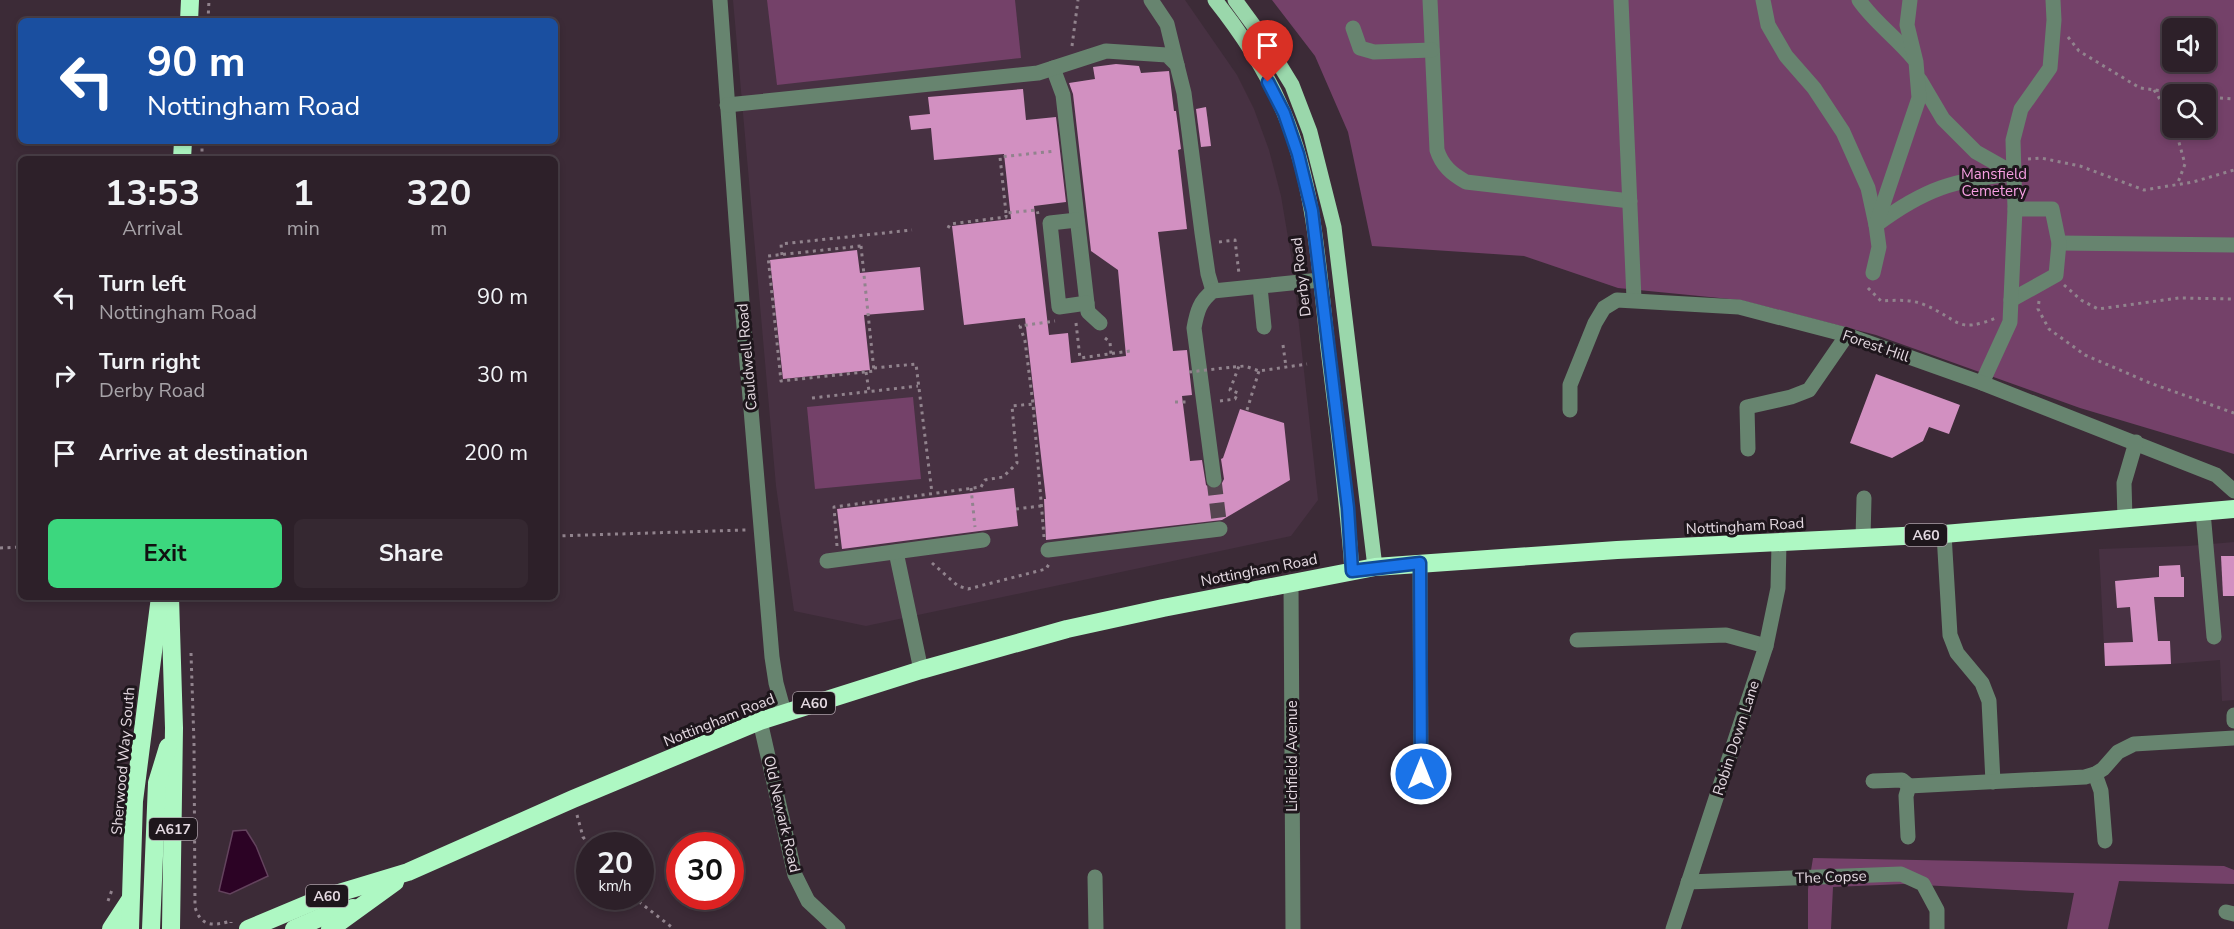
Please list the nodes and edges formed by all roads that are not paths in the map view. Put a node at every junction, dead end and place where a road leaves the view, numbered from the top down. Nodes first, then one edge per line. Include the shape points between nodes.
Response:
1 (190, 0) edge
2 (720, 0) edge
3 (1151, 0) edge
4 (1215, 0) edge
5 (1235, 0) edge
6 (1430, 0) edge
7 (1621, 0) edge
8 (1763, 0) edge
9 (1859, 0) edge
10 (1910, 0) edge
11 (2053, 0) edge
12 (189, 18) edge
13 (1353, 28) dead end
14 (1432, 50) junction
15 (1178, 65) junction
16 (1053, 68) junction
17 (1917, 68) junction
18 (727, 105) junction
19 (2014, 167) junction
20 (1630, 201) junction
21 (2015, 209) junction
22 (1077, 220) junction
23 (1876, 225) junction
24 (2059, 243) junction
25 (2234, 245) edge
26 (1873, 273) road end
27 (1320, 280) junction
28 (1260, 287) junction
29 (1214, 291) junction
30 (1634, 300) junction
31 (1087, 303) junction
32 (2011, 306) junction
33 (1100, 323) dead end
34 (1264, 327) dead end
35 (1847, 335) junction
36 (1982, 383) junction
37 (1570, 410) dead end
38 (2136, 442) junction
39 (1748, 449) dead end
40 (1214, 480) tunnel mouth
41 (2234, 491) edge
42 (1864, 498) dead end
43 (2234, 509) edge
44 (2203, 512) junction
45 (2125, 519) junction
46 (1220, 529) dead end
47 (1944, 534) junction
48 (1863, 539) junction
49 (980, 541) road end
50 (1779, 543) junction
51 (1048, 550) road end
52 (896, 552) junction
53 (833, 560) road end
54 (1420, 563) junction
55 (1375, 567) junction
56 (1352, 571) junction
57 (1291, 582) junction
58 (160, 600) edge
59 (170, 600) edge
60 (2214, 638) dead end
61 (1577, 640) dead end
62 (1766, 646) junction
63 (921, 670) junction
64 (784, 712) junction
65 (2234, 715) edge
66 (760, 721) junction
67 (2234, 721) edge
68 (174, 728) junction
69 (2234, 738) edge
70 (2095, 774) junction
71 (1873, 781) dead end
72 (1994, 782) junction
73 (1909, 786) junction
74 (1421, 798) dead end
75 (1908, 837) dead end
76 (2105, 841) dead end
77 (408, 872) junction
78 (1095, 877) dead end
79 (1688, 882) junction
80 (131, 898) junction
81 (360, 906) junction
82 (830, 927) edge
83 (111, 929) edge
84 (130, 929) edge
85 (152, 929) edge
86 (171, 929) edge
87 (248, 929) edge
88 (294, 929) edge
89 (330, 929) edge
90 (1096, 929) edge
91 (1293, 929) edge
92 (1673, 929) edge
93 (1937, 929) edge

1 - 12 highway
2 - 18 street, Cauldwell Road
3 - 15 street via 1167,24
4 - 27 main road, Derby Road via 1260,66 1284,113 1312,211
5 - 55 main road via 1292,85 1310,132 1334,227
6 - 14 street
7 - 20 street
8 - 23 street via 1768,25 1786,56 1814,88 1843,132 1868,188
9 - 17 street via 1901,44
10 - 17 street via 1907,25
11 - 19 street via 2050,68 2021,109 2013,141
13 - 14 street via 1360,48 1374,52
14 - 20 street via 1437,150 1449,171 1467,182
15 - 16 street via 1167,55 1106,51
15 - 29 street via 1208,274
16 - 18 street via 1038,73
16 - 22 street via 1063,95
17 - 19 street via 1943,119 1976,152
17 - 23 street via 1919,98
18 - 64 street, Cauldwell Road via 772,657
19 - 21 street
19 - 23 street via 1928,191
20 - 30 street
21 - 24 street via 2052,208
21 - 32 street
22 - 31 street
22 - 31 street via 1050,223 1059,307
23 - 26 street via 1879,247
24 - 25 street
24 - 32 street via 2056,275
27 - 28 street
27 - 56 main road, Derby Road
28 - 29 street
28 - 34 street
29 - 40 street via 1203,299 1194,328
30 - 35 street, Forest Hill via 1739,307
30 - 37 street, Forest Hill via 1617,300 1604,308 1570,385
31 - 33 street via 1088,312
32 - 36 street via 2010,322
35 - 36 street, Forest Hill
35 - 39 street via 1809,390 1748,407
36 - 38 street, Forest Hill
38 - 41 street, Forest Hill via 2216,475
38 - 45 street via 2124,483
42 - 48 street
43 - 44 highway, Nottingham Road / A60
44 - 45 highway, Nottingham Road / A60
44 - 60 street
45 - 47 highway, Nottingham Road / A60
46 - 51 street
47 - 48 highway, Nottingham Road / A60
47 - 72 street via 1950,635 1957,653 1986,691 1989,701
48 - 50 highway, Nottingham Road / A60
49 - 52 street
50 - 54 highway, Nottingham Road / A60
50 - 62 street, Robin Down Lane via 1778,588
52 - 53 street
52 - 63 street
54 - 55 highway, Nottingham Road / A60
54 - 74 street
55 - 56 highway, Nottingham Road / A60
56 - 57 highway, Nottingham Road / A60
57 - 63 highway, Nottingham Road / A60 via 1067,629
57 - 91 street, Lichfield Avenue
58 - 80 highway, Sherwood Way South / A617 via 135,792
59 - 68 highway, A617
61 - 62 street via 1726,635
62 - 79 street, Robin Down Lane
63 - 64 highway, Nottingham Road / A60
64 - 66 highway, Nottingham Road / A60
65 - 67 street
66 - 77 highway, Nottingham Road / A60
66 - 82 street, Old Newark Road via 795,875 808,901
68 - 85 highway via 157,783
68 - 86 highway, A617
69 - 70 street via 2134,744 2118,752
70 - 72 street
70 - 76 street
71 - 73 street via 1902,780
72 - 73 street
73 - 75 street
77 - 81 highway, Nottingham Road / A60
77 - 87 highway, Nottingham Road / A60 via 322,898
78 - 90 street
79 - 92 street, Robin Down Lane
79 - 93 street, The Copse via 1901,874 1923,884 1937,910
80 - 83 highway
80 - 84 highway, Sherwood Way South / A617
81 - 88 highway
81 - 89 highway, Nottingham Road / A60

